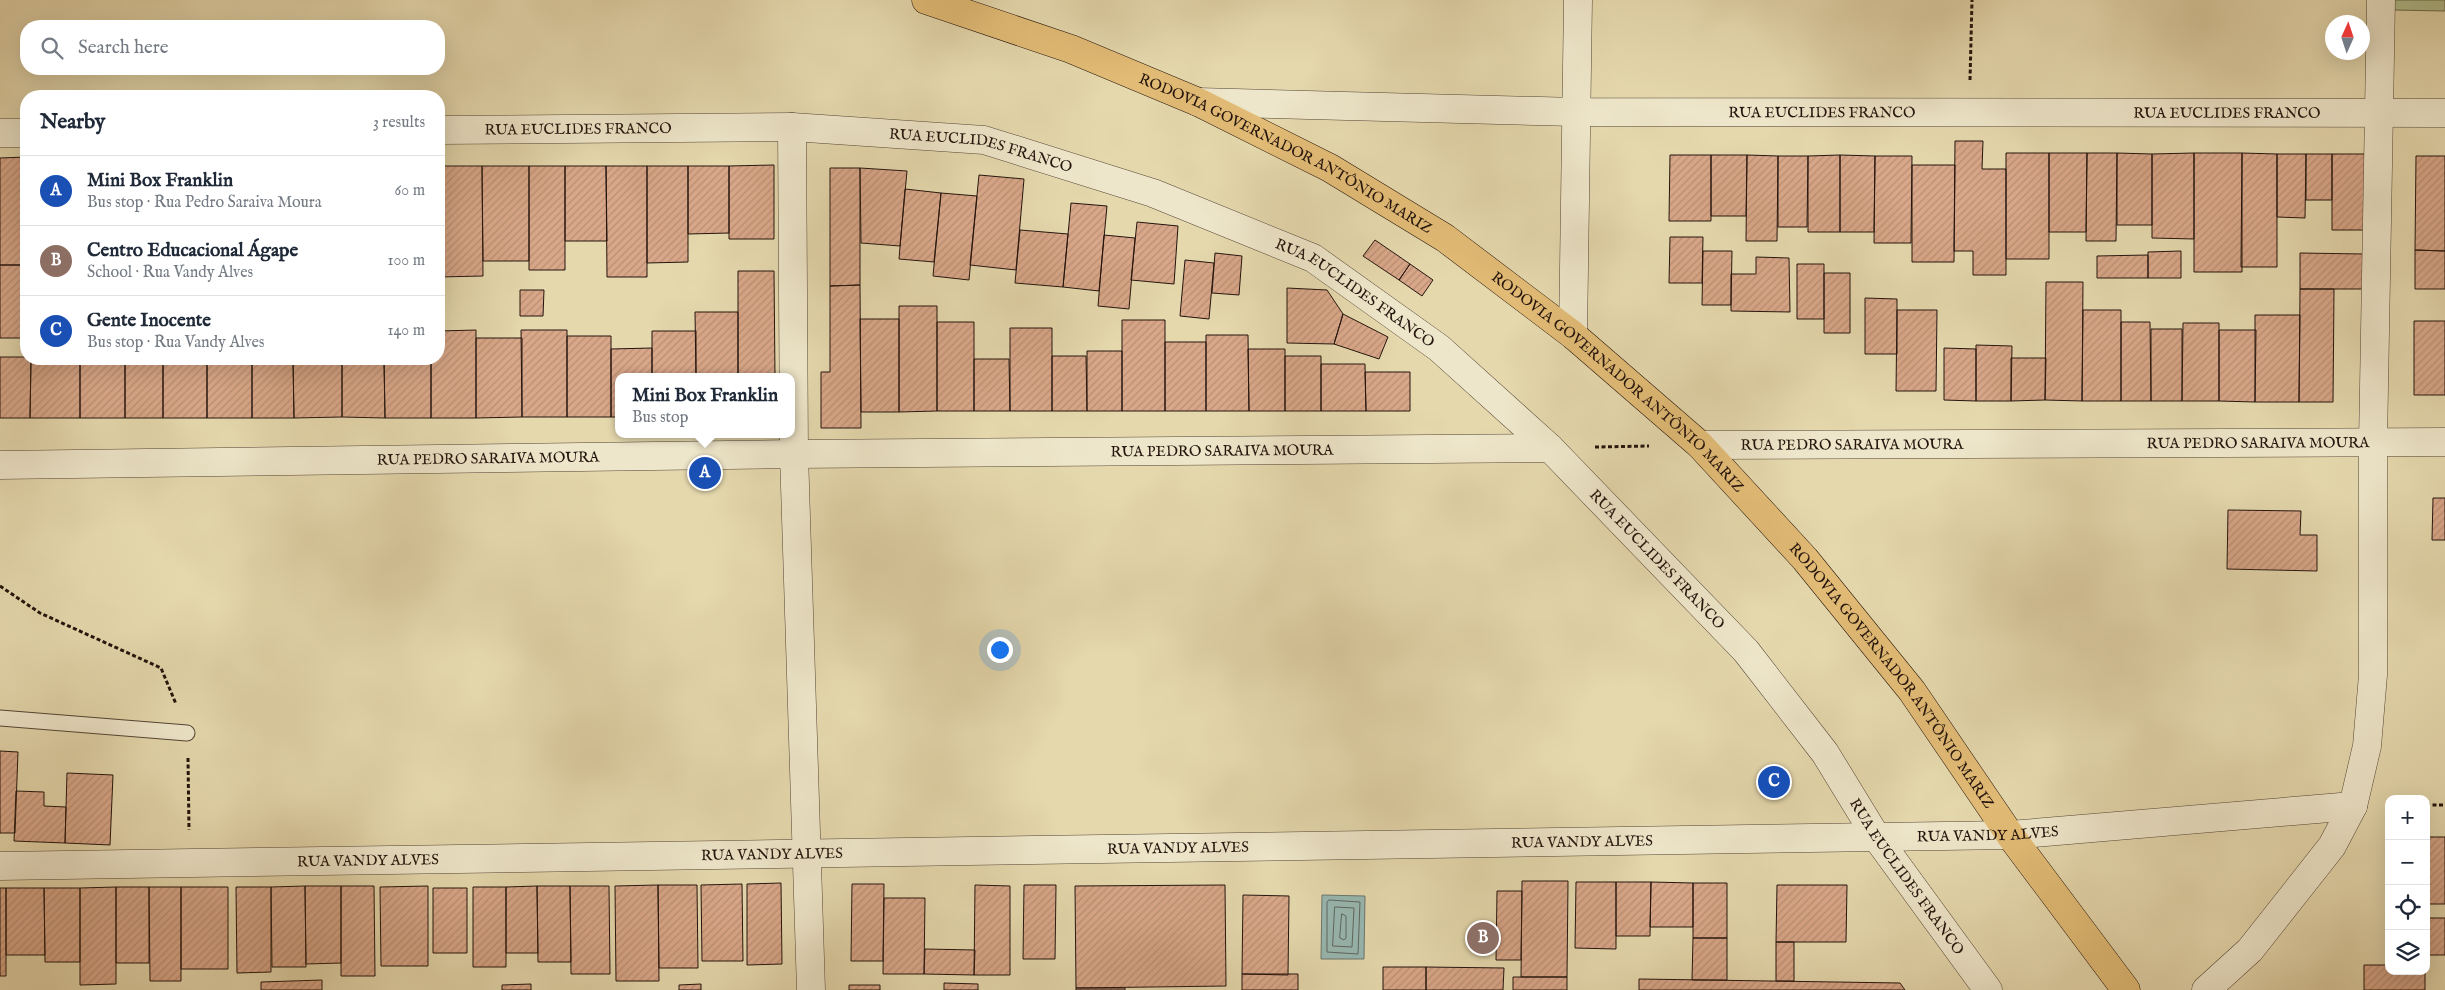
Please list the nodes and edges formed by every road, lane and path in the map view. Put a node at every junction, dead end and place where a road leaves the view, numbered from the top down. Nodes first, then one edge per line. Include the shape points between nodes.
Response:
1 (926, 0) edge
2 (1578, 0) edge
3 (1972, 0) edge
4 (2381, 0) edge
5 (1198, 102) junction
6 (1969, 111) junction
7 (1576, 112) junction
8 (2445, 112) edge
9 (2380, 113) junction
10 (792, 127) junction
11 (445, 130) edge
12 (20, 133) edge
13 (0, 134) edge
14 (1573, 336) junction
15 (794, 373) edge
16 (794, 438) edge
17 (2445, 442) edge
18 (2373, 443) junction
19 (1700, 445) junction
20 (1550, 448) junction
21 (794, 454) junction
22 (0, 465) edge
23 (0, 718) edge
24 (187, 733) dead end
25 (2430, 805) edge
26 (2445, 805) edge
27 (2353, 806) junction
28 (2010, 835) junction
29 (1877, 838) junction
30 (808, 854) junction
31 (0, 866) edge
32 (811, 990) edge
33 (1988, 990) edge
34 (2126, 990) edge
35 (2206, 990) edge

1 - 5 highway, RODOVIA GOVERNADOR ANTÔNIO MARIZ via 1071,49
2 - 7 street
3 - 6 path
4 - 9 street
5 - 7 street, RUA EUCLIDES FRANCO
5 - 14 highway, RODOVIA GOVERNADOR ANTÔNIO MARIZ via 1330,168 1445,238
6 - 7 street, RUA EUCLIDES FRANCO
6 - 9 street, RUA EUCLIDES FRANCO
7 - 14 street
8 - 9 street, RUA EUCLIDES FRANCO
9 - 18 street
10 - 11 street, RUA EUCLIDES FRANCO
10 - 15 street
10 - 20 street, RUA EUCLIDES FRANCO via 984,140 1153,193 1313,258 1439,348
12 - 13 street
14 - 19 highway, RODOVIA GOVERNADOR ANTÔNIO MARIZ
16 - 21 street
17 - 18 street, RUA PEDRO SARAIVA MOURA
18 - 19 street, RUA PEDRO SARAIVA MOURA
18 - 27 street via 2373,675 2367,746
19 - 20 path
19 - 28 highway, RODOVIA GOVERNADOR ANTÔNIO MARIZ via 1805,559 1906,683
20 - 21 street, RUA PEDRO SARAIVA MOURA
20 - 29 street, RUA EUCLIDES FRANCO via 1746,651 1825,753
21 - 22 street, RUA PEDRO SARAIVA MOURA
21 - 30 street
23 - 24 lane
25 - 26 path
27 - 28 street, RUA VANDY ALVES
27 - 35 street via 2332,846 2298,891 2250,950
28 - 29 street, RUA VANDY ALVES
28 - 34 highway, RODOVIA GOVERNADOR ANTÔNIO MARIZ
29 - 30 street, RUA VANDY ALVES
29 - 33 street, RUA EUCLIDES FRANCO
30 - 31 street, RUA VANDY ALVES
30 - 32 street

